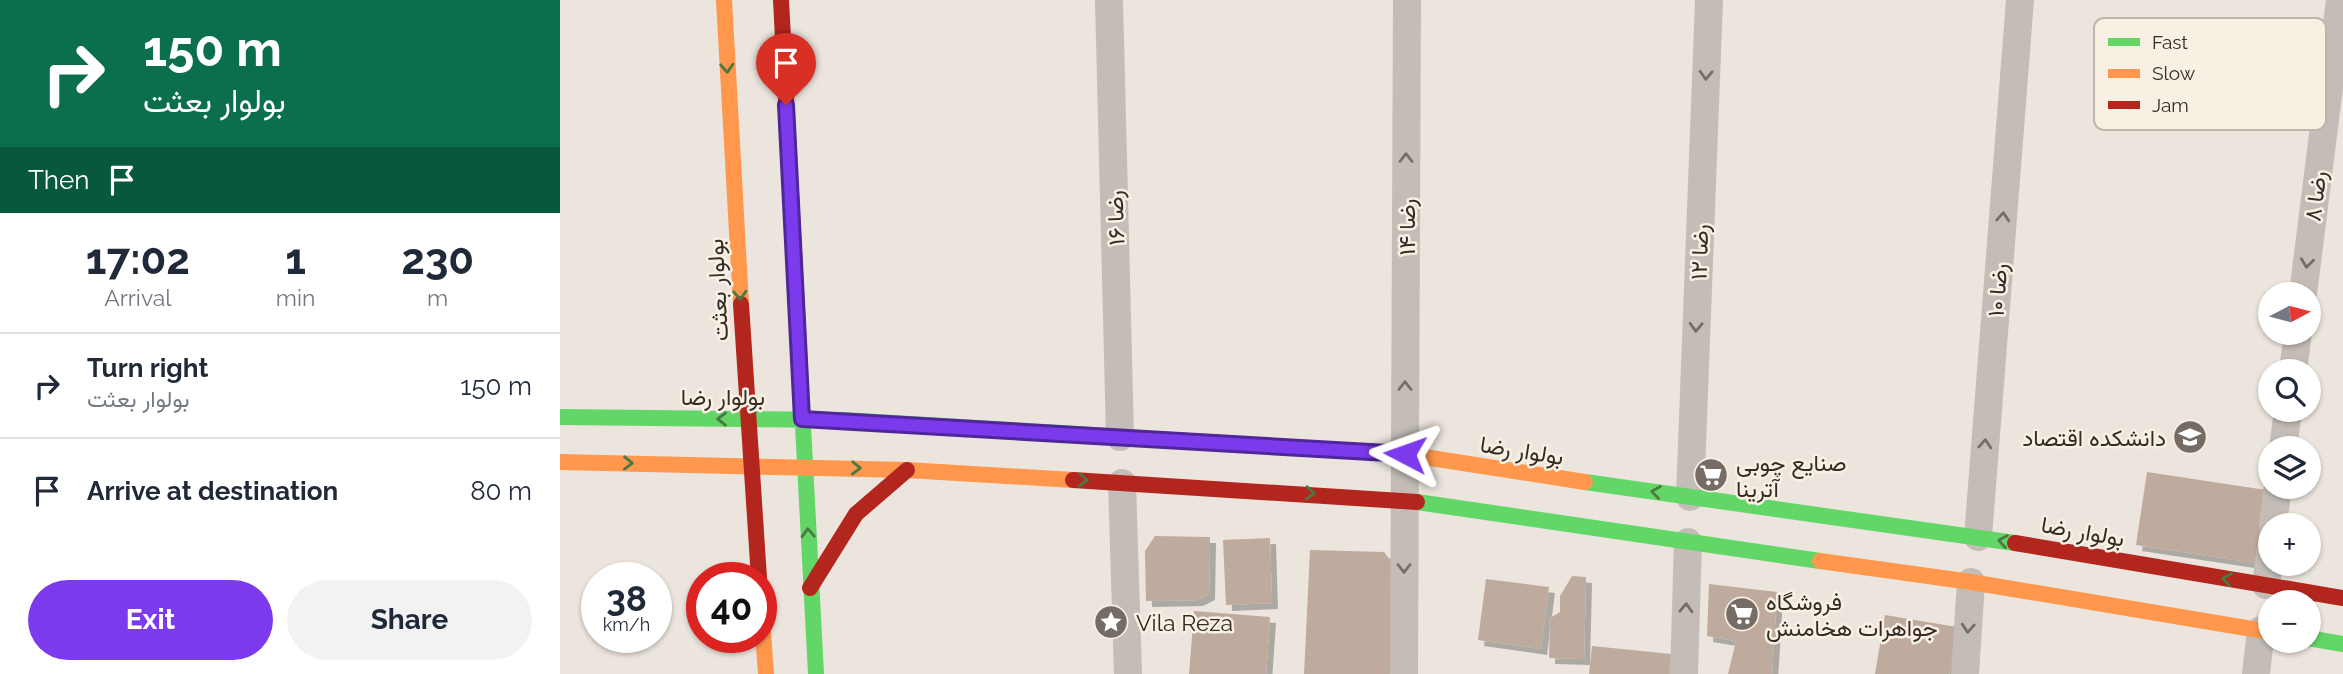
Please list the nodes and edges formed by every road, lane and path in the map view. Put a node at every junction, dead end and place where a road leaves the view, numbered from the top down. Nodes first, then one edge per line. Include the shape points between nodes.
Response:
1 (724, 0) edge
2 (781, 0) edge
3 (1109, 0) edge
4 (1407, 0) edge
5 (2020, 0) edge
6 (2340, 0) edge
7 (1709, 3) edge
8 (2326, 114) edge
9 (2324, 130) edge
10 (2305, 282) edge
11 (560, 417) edge
12 (748, 419) junction
13 (802, 419) junction
14 (1120, 437) junction
15 (1405, 454) junction
16 (560, 462) edge
17 (751, 464) junction
18 (804, 466) junction
19 (907, 470) junction
20 (1122, 483) junction
21 (1690, 497) junction
22 (1405, 500) junction
23 (1688, 542) junction
24 (758, 562) edge
25 (1974, 562) junction
26 (2267, 576) edge
27 (2266, 585) junction
28 (810, 589) junction
29 (2343, 598) edge
30 (2258, 629) edge
31 (2321, 640) edge
32 (2343, 644) edge
33 (764, 653) edge
34 (2260, 653) edge
35 (766, 674) edge
36 (816, 674) edge
37 (1128, 674) edge
38 (1404, 674) edge
39 (1684, 674) edge
40 (1965, 674) edge
41 (2256, 674) edge

1 -> 12 street, بولوار بعثت
2 - 13 street
3 - 14 street, رضا ۱۶
15 -> 4 street, رضا ۱۴
25 -> 5 street, رضا ۱۰
6 -> 8 street, رضا ۸
7 -> 21 street, رضا ۱۲
9 -> 10 street, رضا ۸
12 -> 11 street, بولوار رضا
12 - 13 street, بولوار رضا
12 - 17 street, بولوار بعثت
13 - 14 street, بولوار رضا
13 - 18 street
14 - 15 street, بولوار رضا
21 -> 15 street, بولوار رضا
15 - 22 street, رضا ۱۴
16 -> 17 street, بولوار رضا
17 - 18 street, بولوار رضا
17 - 24 street, بولوار بعثت
18 -> 19 street, بولوار رضا
28 -> 18 street
19 -> 20 street, بولوار رضا
19 - 28 street via 856,514
20 -> 22 street, بولوار رضا
20 - 37 street
21 - 25 street, بولوار رضا
22 - 23 street, بولوار رضا
22 -> 38 street, رضا ۱۴
23 - 25 street, بولوار رضا
39 -> 23 street
27 -> 25 street, بولوار رضا
25 - 30 street, بولوار رضا
25 -> 40 street, رضا ۱۰
26 - 27 street
27 - 29 street, بولوار رضا
28 - 36 street
31 - 32 street
33 - 35 street
34 - 41 street

